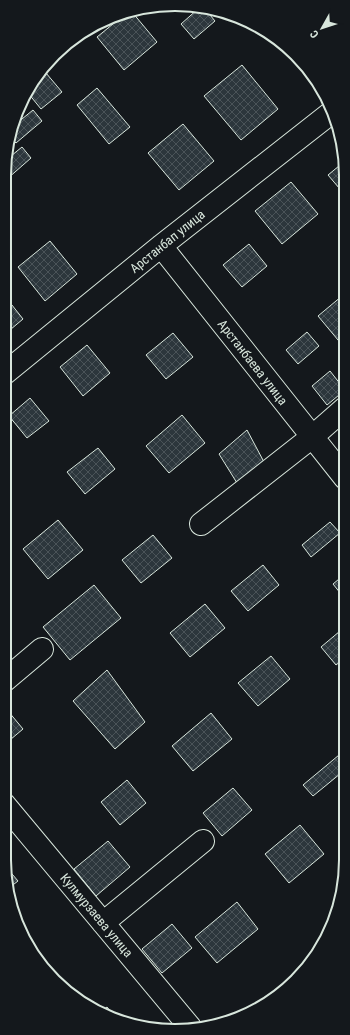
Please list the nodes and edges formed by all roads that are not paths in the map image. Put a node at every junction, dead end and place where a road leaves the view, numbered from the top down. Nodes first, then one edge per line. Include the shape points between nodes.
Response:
1 (328, 115) edge
2 (161, 246) junction
3 (11, 368) edge
4 (339, 413) edge
5 (312, 437) junction
6 (339, 471) edge
7 (201, 524) dead end
8 (42, 649) dead end
9 (11, 675) edge
10 (11, 812) edge
11 (203, 840) dead end
12 (103, 923) junction
13 (187, 1024) edge

1 - 2 street, Арстанбап улица
2 - 3 street, Арстанбап улица
2 - 5 street, Арстанбаева улица
4 - 5 street
5 - 6 street, Арстанбаева улица
5 - 7 street
8 - 9 street
10 - 12 street, Кулмурзаева улица
11 - 12 street
12 - 13 street, Кулмурзаева улица

